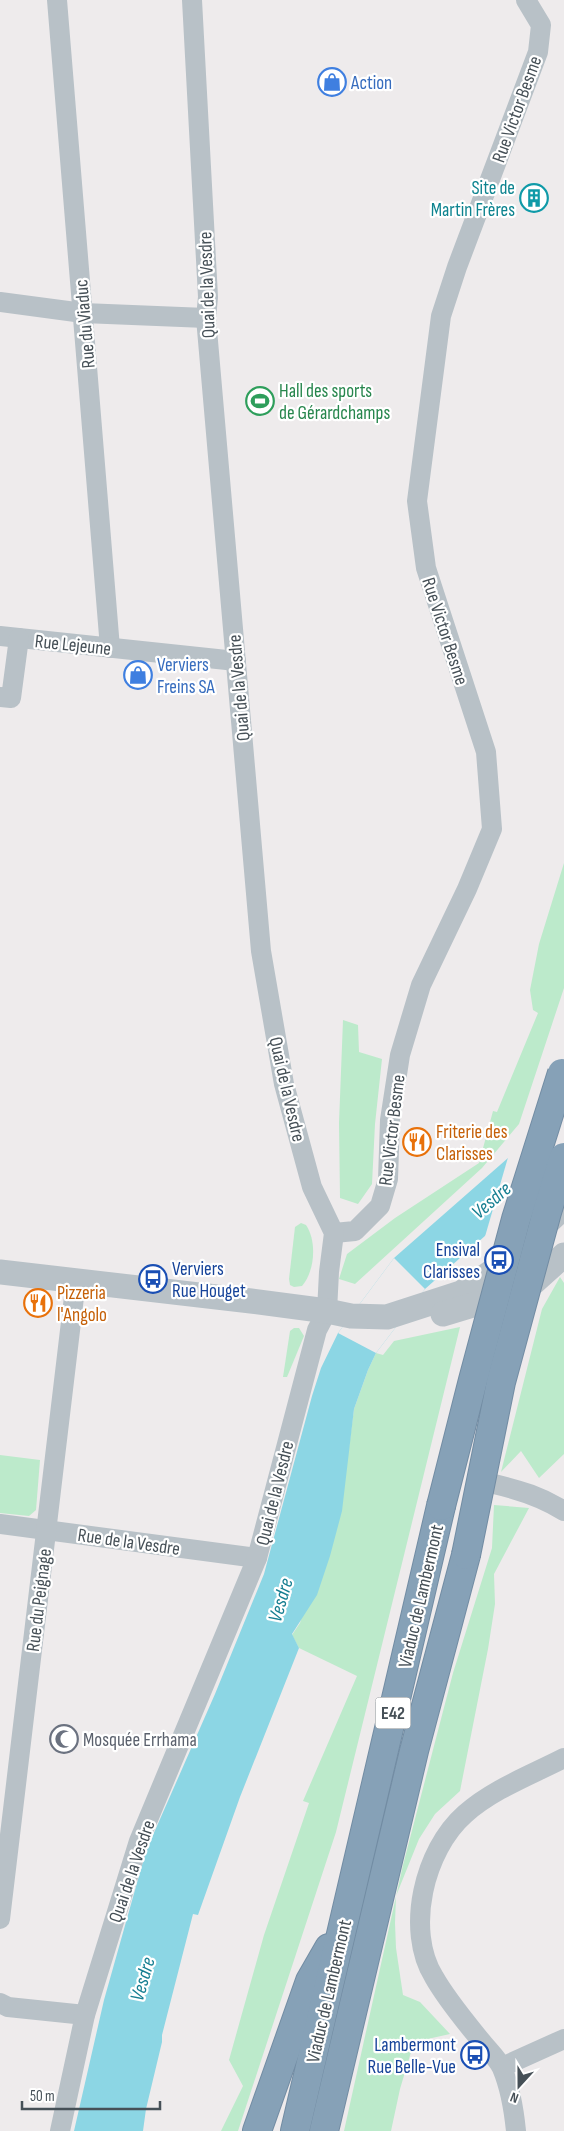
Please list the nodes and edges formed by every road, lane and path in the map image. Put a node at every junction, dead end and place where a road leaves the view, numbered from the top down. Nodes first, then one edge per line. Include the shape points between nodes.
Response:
1 (57, 0) edge
2 (192, 0) edge
3 (526, 0) edge
4 (0, 302) edge
5 (83, 313) junction
6 (206, 318) junction
7 (9, 637) edge
8 (110, 648) junction
9 (236, 661) junction
10 (0, 697) edge
11 (564, 1066) edge
12 (564, 1157) edge
13 (564, 1207) edge
14 (334, 1233) junction
15 (564, 1255) edge
16 (0, 1272) edge
17 (76, 1280) junction
18 (327, 1311) junction
19 (398, 1316) junction
20 (494, 1484) dead end
21 (564, 1511) edge
22 (0, 1524) edge
23 (46, 1530) junction
24 (257, 1558) junction
25 (564, 1758) edge
26 (0, 1919) edge
27 (344, 1920) junction
28 (0, 2003) edge
29 (85, 2015) junction
30 (564, 2039) edge
31 (502, 2067) junction
32 (60, 2131) edge
33 (257, 2131) edge
34 (295, 2131) edge
35 (324, 2131) edge
36 (516, 2131) edge

1 - 5 street, Rue du Viaduc
2 - 6 street, Quai de la Vesdre via 208,297
3 - 14 street, Rue Victor Besme via 541,25 538,52 456,267 441,316 417,501 426,568 486,752 492,829 421,985 400,1055 390,1120 388,1179 380,1206 354,1231
4 - 5 street
5 - 6 street
5 - 8 street, Rue du Viaduc
6 - 9 street, Quai de la Vesdre
7 - 8 street, Rue Lejeune
7 - 10 street via 10,698
8 - 9 street, Rue Lejeune
9 - 14 street, Quai de la Vesdre via 261,951 280,1061 312,1187
11 - 27 highway, Viaduc de Lambermont / E42, bridge via 516,1219 470,1389
12 - 35 highway, Viaduc de Lambermont / E42, bridge via 501,1382 466,1555 414,1751
13 - 19 street via 503,1264 461,1293
14 - 18 street, Quai de la Vesdre
15 - 19 street via 505,1303 476,1304 433,1318
16 - 17 street
17 - 18 street
17 - 23 street, Rue du Peignage
18 - 19 street via 351,1316
18 - 24 street, Quai de la Vesdre via 315,1339
20 - 21 street via 546,1499
22 - 23 street, Rue de la Vesdre
23 - 24 street, Rue de la Vesdre
23 - 26 street, Rue du Peignage
24 - 29 street, Quai de la Vesdre via 139,1841
25 - 31 street via 464,1814 435,1854 423,1894 421,1946 426,1964 463,2019
27 - 33 highway via 310,1981
27 - 34 highway, Viaduc de Lambermont / E42
28 - 29 street via 8,2007
29 - 32 street, Quai de la Vesdre
30 - 31 street
31 - 36 street

